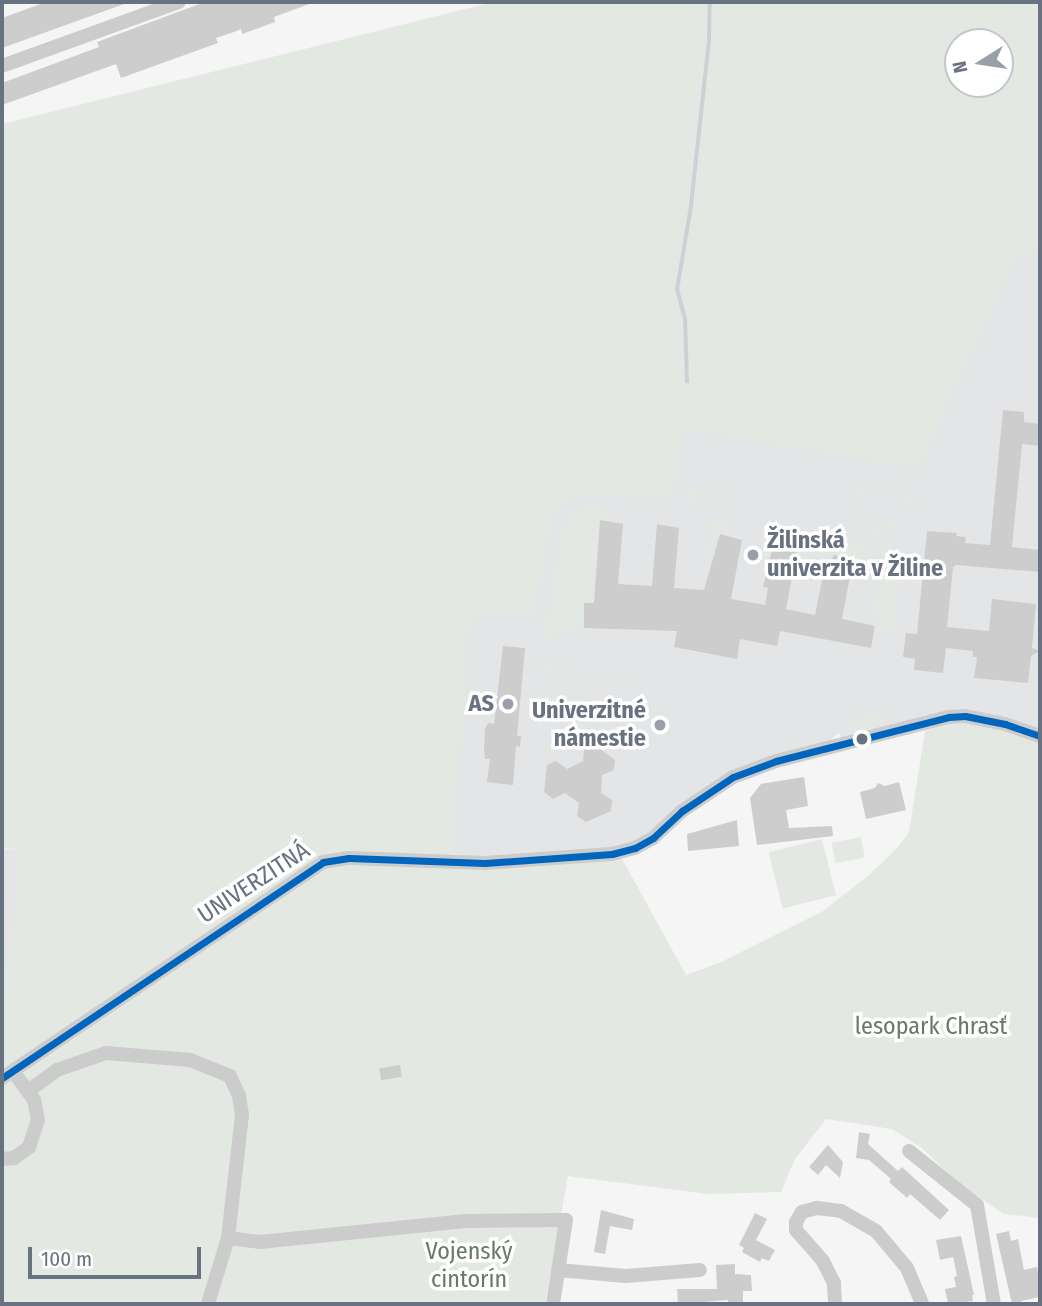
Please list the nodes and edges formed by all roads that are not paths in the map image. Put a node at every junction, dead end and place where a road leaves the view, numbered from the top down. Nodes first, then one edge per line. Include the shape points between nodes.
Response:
1 (179, 2) edge
2 (2, 66) edge
3 (1040, 736) edge
4 (8, 1075) edge
5 (28, 1091) junction
6 (909, 1151) dead end
7 (2, 1159) edge
8 (228, 1238) junction
9 (558, 1270) junction
10 (700, 1270) dead end
11 (208, 1304) edge
12 (553, 1304) edge
13 (835, 1304) edge
14 (922, 1304) edge
15 (994, 1304) edge

1 - 2 street
3 - 4 street, UNIVERZITNÁ via 1005,724 948,717 776,761 733,777 635,848 596,856 485,863 349,858 313,866
4 - 5 street
5 - 7 street via 37,1109 36,1131 21,1154
5 - 8 street via 57,1070 106,1053 190,1060 230,1076 242,1115
6 - 15 street via 977,1205
8 - 9 street via 260,1242 466,1220 566,1220
8 - 11 street
9 - 10 street via 626,1276
9 - 12 street
13 - 14 street via 834,1283 823,1261 796,1230 802,1213 817,1208 841,1211 876,1231 907,1269

